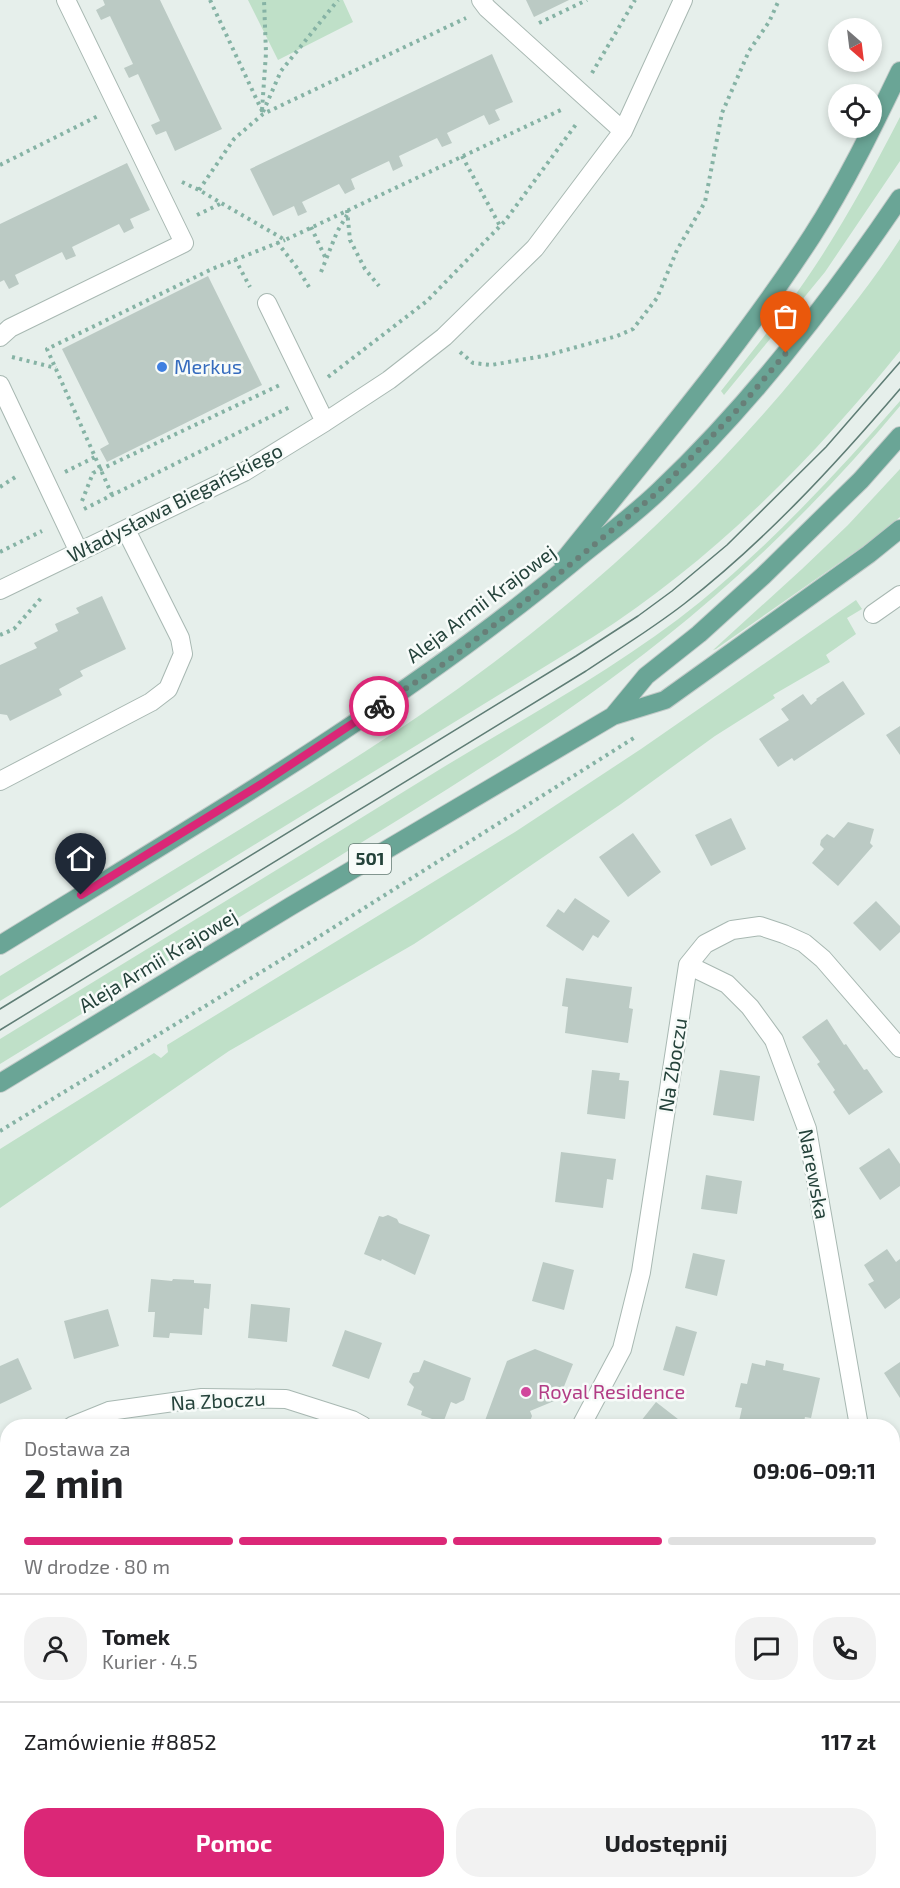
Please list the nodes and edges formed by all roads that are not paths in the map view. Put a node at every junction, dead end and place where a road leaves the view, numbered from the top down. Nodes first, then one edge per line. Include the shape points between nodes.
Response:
1 (66, 0) edge
2 (683, 0) edge
3 (484, 4) edge
4 (900, 71) edge
5 (623, 131) junction
6 (900, 198) edge
7 (267, 303) dead end
8 (0, 337) edge
9 (0, 385) edge
10 (325, 422) junction
11 (900, 436) edge
12 (900, 529) edge
13 (126, 530) junction
14 (79, 552) junction
15 (0, 590) edge
16 (537, 592) junction
17 (900, 595) edge
18 (873, 614) dead end
19 (613, 716) junction
20 (0, 781) edge
21 (0, 945) edge
22 (688, 965) junction
23 (900, 1048) edge
24 (0, 1083) edge
25 (89, 1419) edge
26 (349, 1419) edge
27 (585, 1419) edge
28 (858, 1419) edge

1 - 8 street via 184,243 10,328
2 - 5 street, Władysława Biegańskiego
3 - 5 street via 580,97
4 - 16 main road via 861,150 771,297
5 - 10 street, Władysława Biegańskiego via 535,248 469,313 388,380
6 - 16 main road, Aleja Armii Krajowej via 814,318 742,405 658,492
7 - 10 street
9 - 14 street
10 - 13 street, Władysława Biegańskiego via 244,472
11 - 19 main road, Aleja Armii Krajowej / 501 via 763,576 646,676
12 - 19 main road via 665,700
13 - 14 street, Władysława Biegańskiego
13 - 20 street via 180,638 183,654 168,689 151,702
14 - 15 street, Władysława Biegańskiego
16 - 21 main road, Aleja Armii Krajowej via 445,663 263,783
17 - 18 street
19 - 24 main road, Aleja Armii Krajowej / 501
22 - 23 street via 705,944 732,930 760,926 784,934 804,943 823,959
22 - 27 street, Na Zboczu via 641,1272 622,1349
22 - 28 street, Narewska via 727,984 750,1007 774,1040 792,1086 807,1129
25 - 26 street, Na Zboczu via 109,1411 202,1398 286,1399

